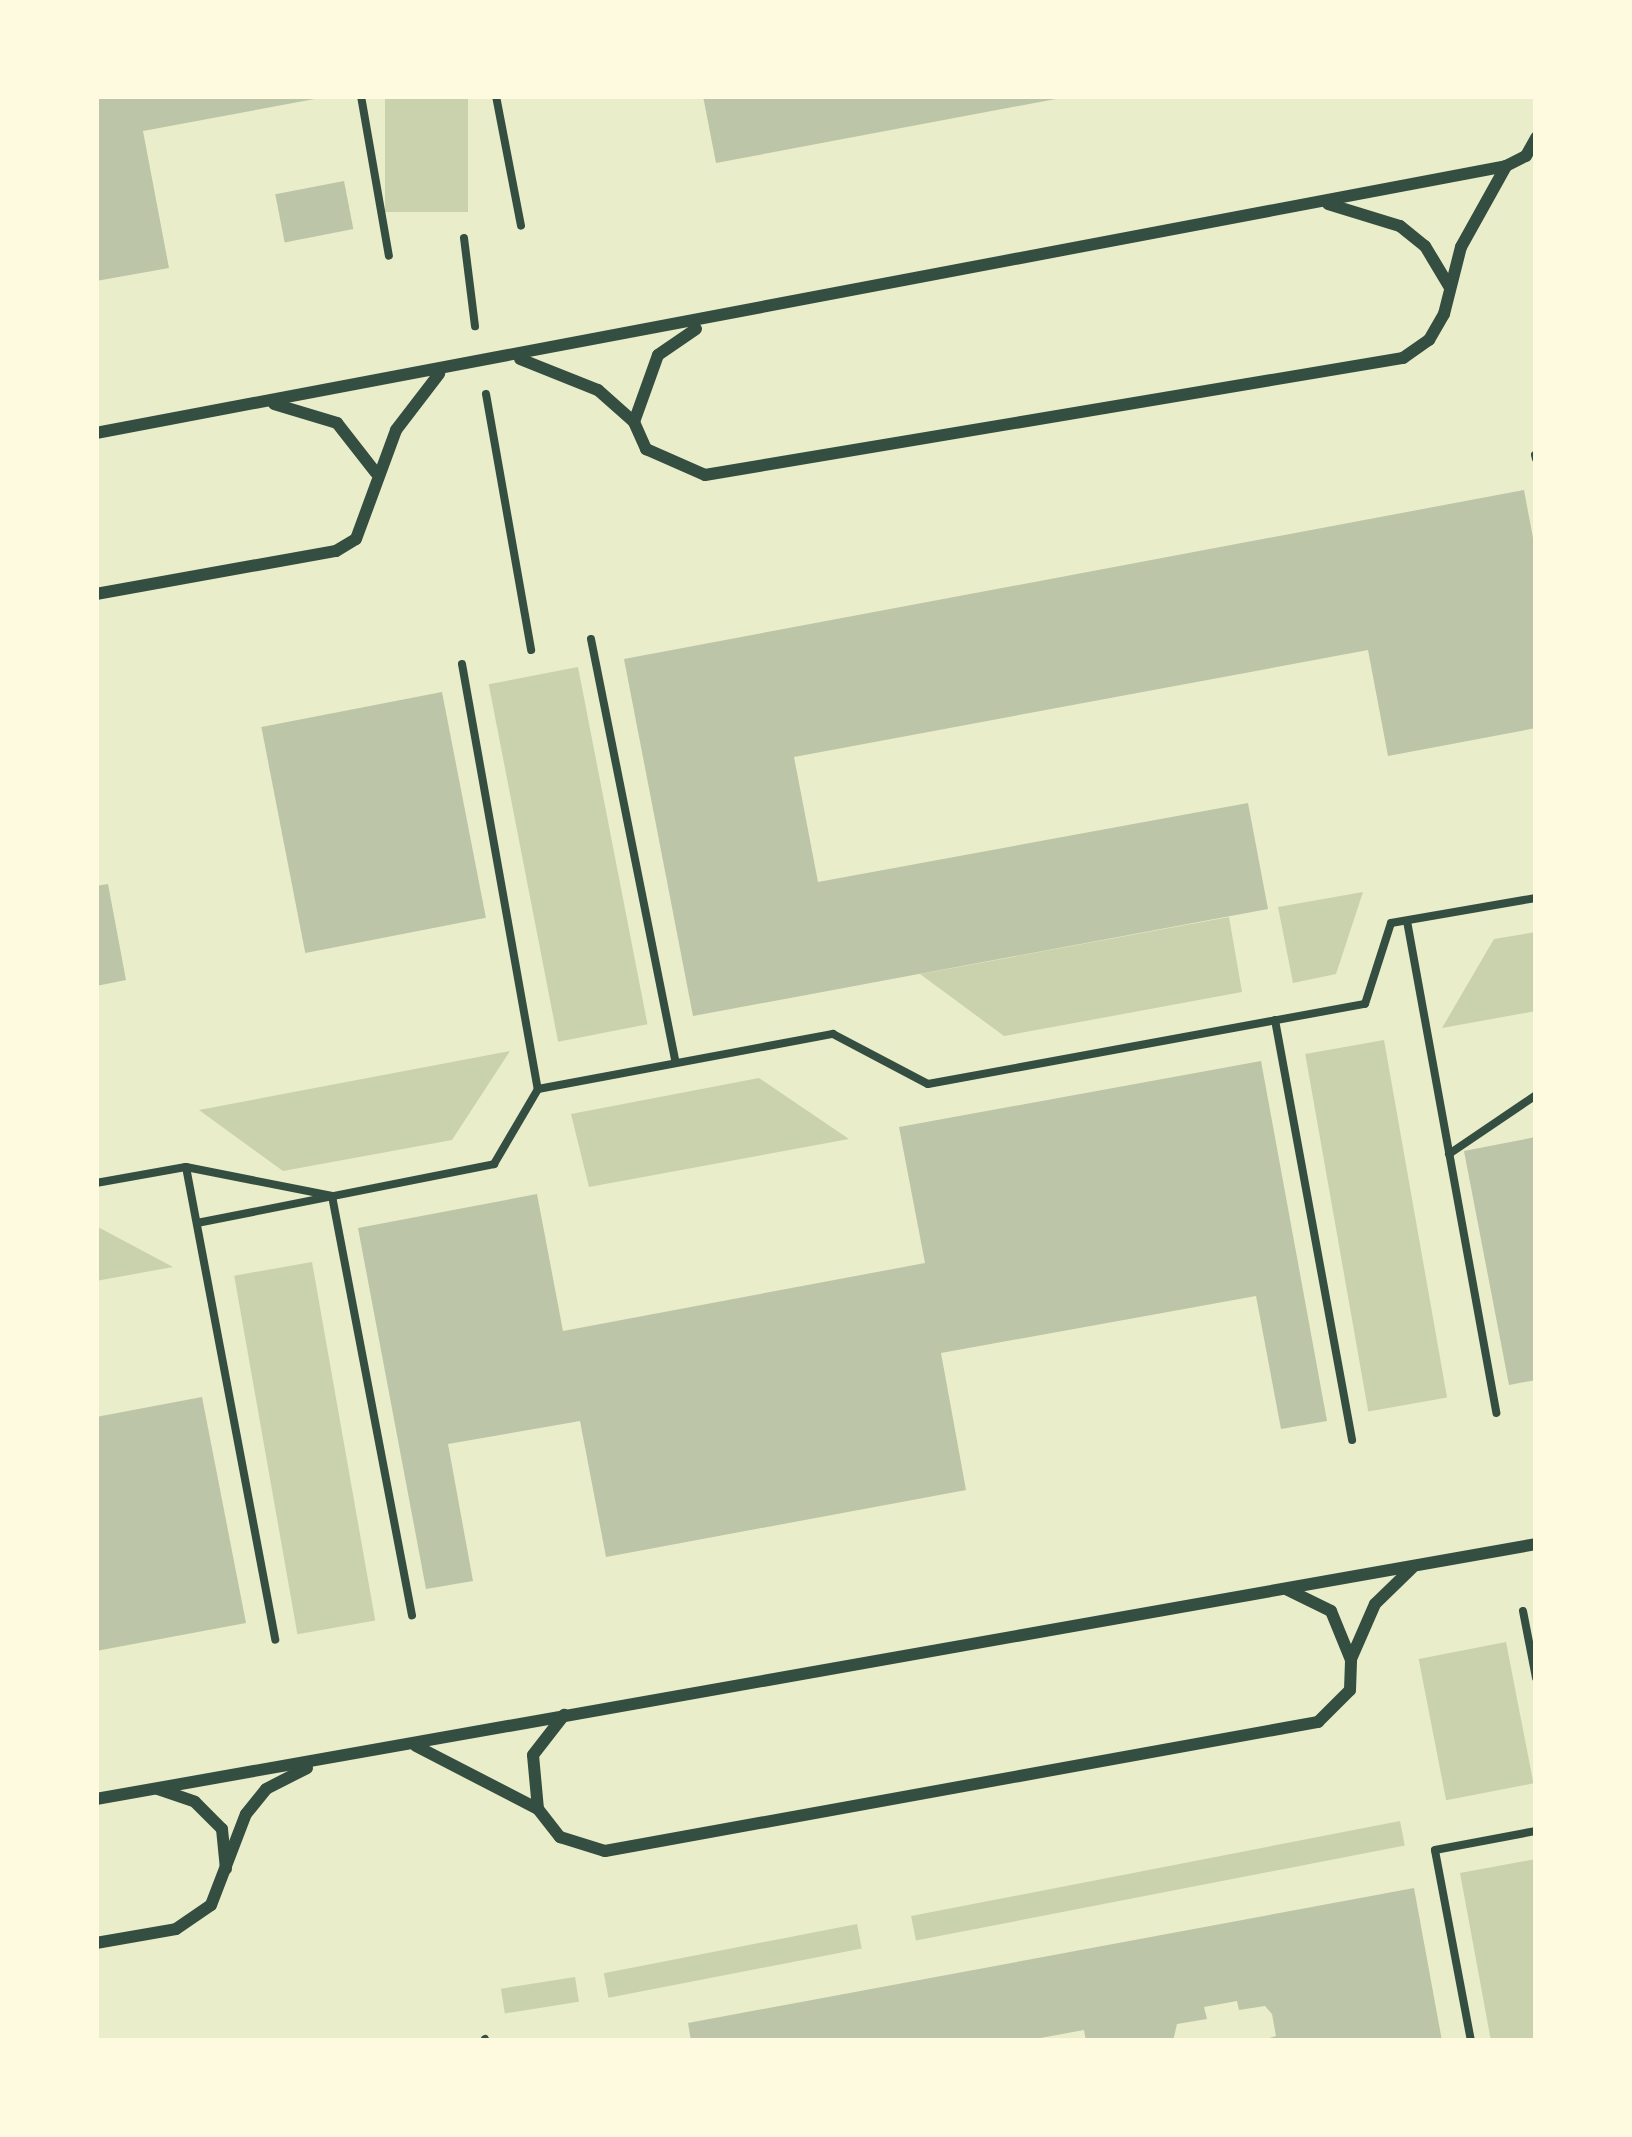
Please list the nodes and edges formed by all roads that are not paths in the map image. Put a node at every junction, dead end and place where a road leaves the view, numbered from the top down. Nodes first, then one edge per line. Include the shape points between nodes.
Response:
1 (1536, 138) edge
2 (1506, 166) junction
3 (1318, 202) junction
4 (1449, 286) junction
5 (712, 321) junction
6 (518, 358) junction
7 (440, 373) junction
8 (260, 402) junction
9 (634, 422) junction
10 (96, 433) edge
11 (376, 473) junction
12 (96, 594) edge
13 (1536, 1544) edge
14 (1413, 1568) junction
15 (1284, 1589) junction
16 (1351, 1660) junction
17 (568, 1712) junction
18 (416, 1745) junction
19 (317, 1763) junction
20 (157, 1789) junction
21 (96, 1799) edge
22 (538, 1809) junction
23 (226, 1872) junction
24 (96, 1942) edge

1 - 2 street via 1526,156
2 - 3 street
2 - 4 street
3 - 4 street via 1400,226 1425,247
3 - 5 street
4 - 9 street via 1429,340 1403,358 705,476 663,463
5 - 6 street
5 - 9 street via 658,355
6 - 7 street
6 - 9 street via 598,390
7 - 8 street
7 - 11 street via 413,400
8 - 10 street
8 - 11 street via 337,423
11 - 12 street via 368,522 336,551
13 - 14 street
14 - 15 street
14 - 16 street via 1375,1604
15 - 16 street via 1331,1611
15 - 17 street
16 - 22 street via 1350,1690 1318,1722 604,1850 560,1837
17 - 18 street
17 - 22 street via 533,1755
18 - 19 street
18 - 22 street
19 - 20 street
19 - 23 street via 266,1789 247,1814
20 - 21 street
20 - 23 street via 195,1802 221,1828
23 - 24 street via 211,1905 176,1929

